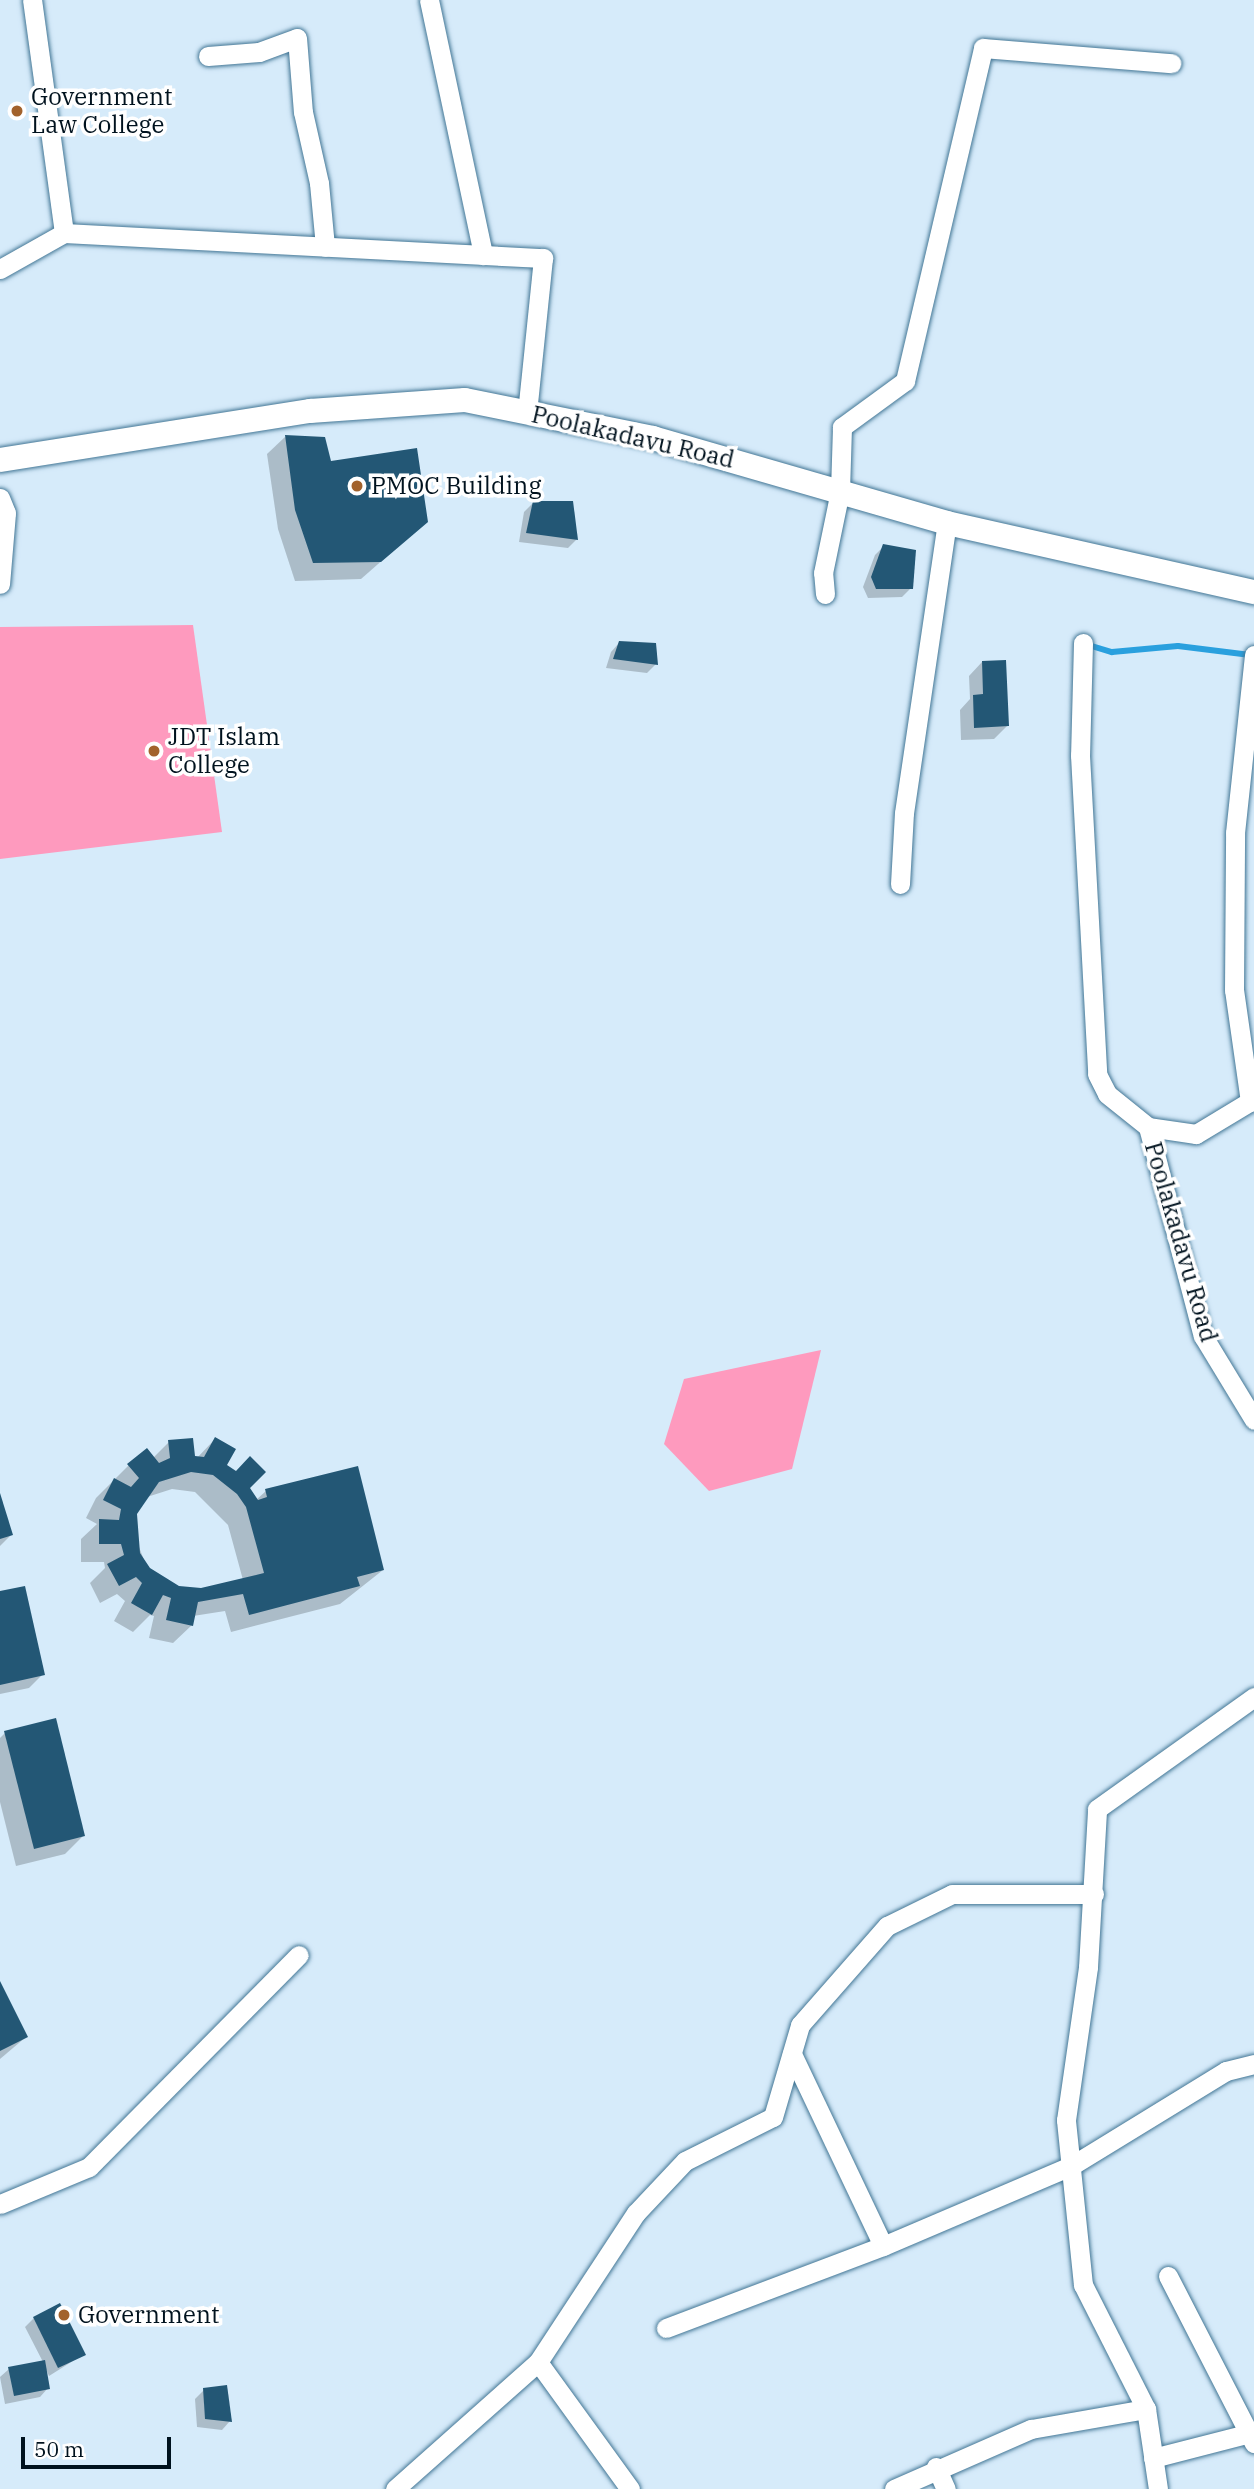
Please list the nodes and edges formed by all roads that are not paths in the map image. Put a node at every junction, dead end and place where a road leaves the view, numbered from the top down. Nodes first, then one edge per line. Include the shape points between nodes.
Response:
1 (32, 0) edge
2 (429, 0) edge
3 (208, 56) dead end
4 (1171, 63) dead end
5 (64, 233) junction
6 (325, 247) junction
7 (483, 255) junction
8 (0, 269) edge
9 (527, 412) junction
10 (0, 460) edge
11 (840, 491) junction
12 (0, 498) edge
13 (947, 523) junction
14 (0, 584) edge
15 (1254, 592) edge
16 (825, 594) dead end
17 (1083, 643) dead end
18 (1254, 655) edge
19 (900, 884) dead end
20 (1252, 1100) edge
21 (1147, 1127) junction
22 (1254, 1420) edge
23 (1254, 1697) edge
24 (1094, 1894) junction
25 (299, 1955) dead end
26 (792, 2054) junction
27 (1254, 2064) edge
28 (1071, 2166) junction
29 (0, 2204) edge
30 (883, 2246) junction
31 (1168, 2276) dead end
32 (666, 2329) dead end
33 (538, 2362) junction
34 (1146, 2409) junction
35 (1252, 2437) edge
36 (1153, 2458) junction
37 (936, 2468) junction
38 (395, 2489) edge
39 (630, 2489) edge
40 (894, 2489) edge
41 (946, 2489) edge
42 (1158, 2489) edge

1 - 5 street
2 - 7 street
3 - 6 street via 259,52 297,38 303,112 319,183
4 - 11 street via 983,48 905,381 842,427
5 - 6 street
5 - 8 street
6 - 7 street
7 - 9 street via 543,258
9 - 10 street, Poolakadavu Road via 465,400 310,411
9 - 11 street, Poolakadavu Road via 653,438
11 - 13 street, Poolakadavu Road
11 - 16 street via 823,573
12 - 14 street via 6,513
13 - 15 street, Poolakadavu Road
13 - 19 street via 904,813
17 - 21 street via 1080,755 1097,1074 1107,1094
18 - 20 street via 1235,846 1234,990
20 - 21 street, Poolakadavu Road via 1196,1134
21 - 22 street, Poolakadavu Road via 1203,1336
23 - 24 street via 1097,1809
24 - 26 street via 952,1894 887,1926 800,2025
24 - 28 street via 1066,2120
25 - 29 street via 89,2167
26 - 30 street
26 - 33 street via 773,2117 685,2161 636,2213
27 - 28 street via 1226,2071
28 - 30 street
28 - 34 street via 1083,2285
30 - 32 street
31 - 35 street
33 - 38 street
33 - 39 street
34 - 36 street
34 - 37 street via 1031,2429
35 - 36 street
36 - 42 street
37 - 40 street
37 - 41 street

